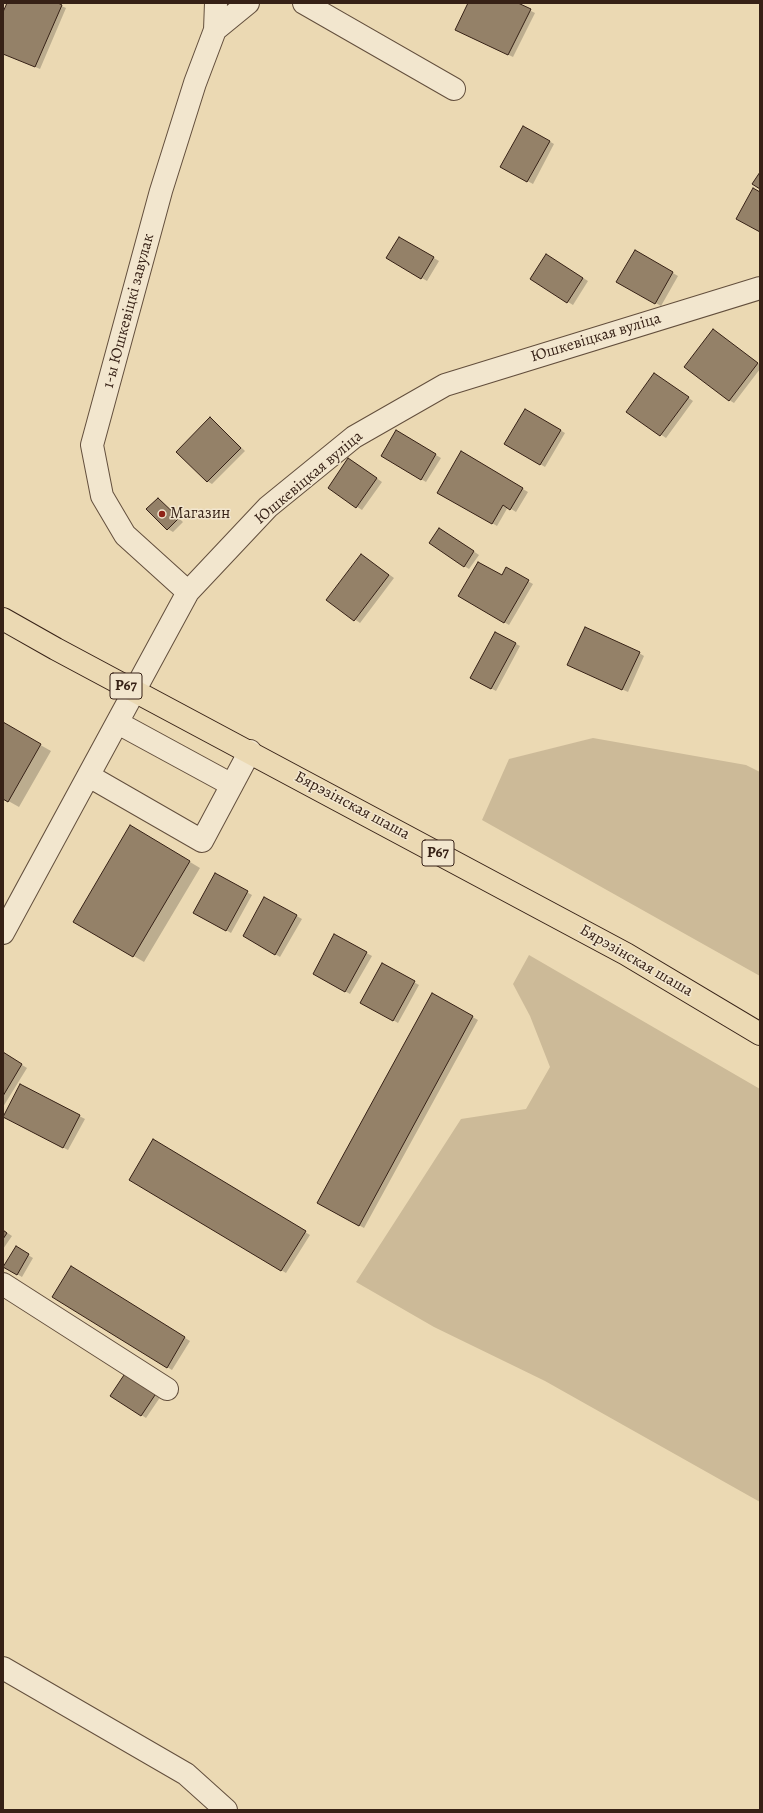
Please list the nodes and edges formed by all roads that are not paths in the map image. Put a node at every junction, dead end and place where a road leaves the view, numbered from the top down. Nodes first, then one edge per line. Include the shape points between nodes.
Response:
1 (216, 3) edge
2 (248, 3) edge
3 (304, 3) edge
4 (215, 30) junction
5 (454, 89) dead end
6 (760, 288) edge
7 (188, 592) junction
8 (3, 619) edge
9 (136, 692) junction
10 (118, 723) junction
11 (250, 751) junction
12 (89, 776) junction
13 (232, 785) junction
14 (3, 933) edge
15 (760, 1034) edge
16 (3, 1284) edge
17 (167, 1390) dead end
18 (3, 1668) edge
19 (226, 1810) edge

1 - 4 street, 1-ы Юшкевіцкі завулак
2 - 4 street
3 - 5 street
4 - 7 street, 1-ы Юшкевіцкі завулак via 195,83 161,191 92,445 102,496 125,535
6 - 7 street, Юшкевіцкая вуліца via 445,385 348,442 268,507
7 - 9 street, Юшкевіцкая вуліца
8 - 9 main road, Бярэзінская шаша / Р67
9 - 10 street, Юшкевіцкая вуліца
9 - 11 main road, Бярэзінская шаша / Р67
10 - 12 street, Юшкевіцкая вуліца
10 - 13 street
11 - 13 street
11 - 15 main road, Бярэзінская шаша / Р67 via 626,954
12 - 13 street via 202,841
12 - 14 street, Юшкевіцкая вуліца
16 - 17 street
18 - 19 street via 186,1774

